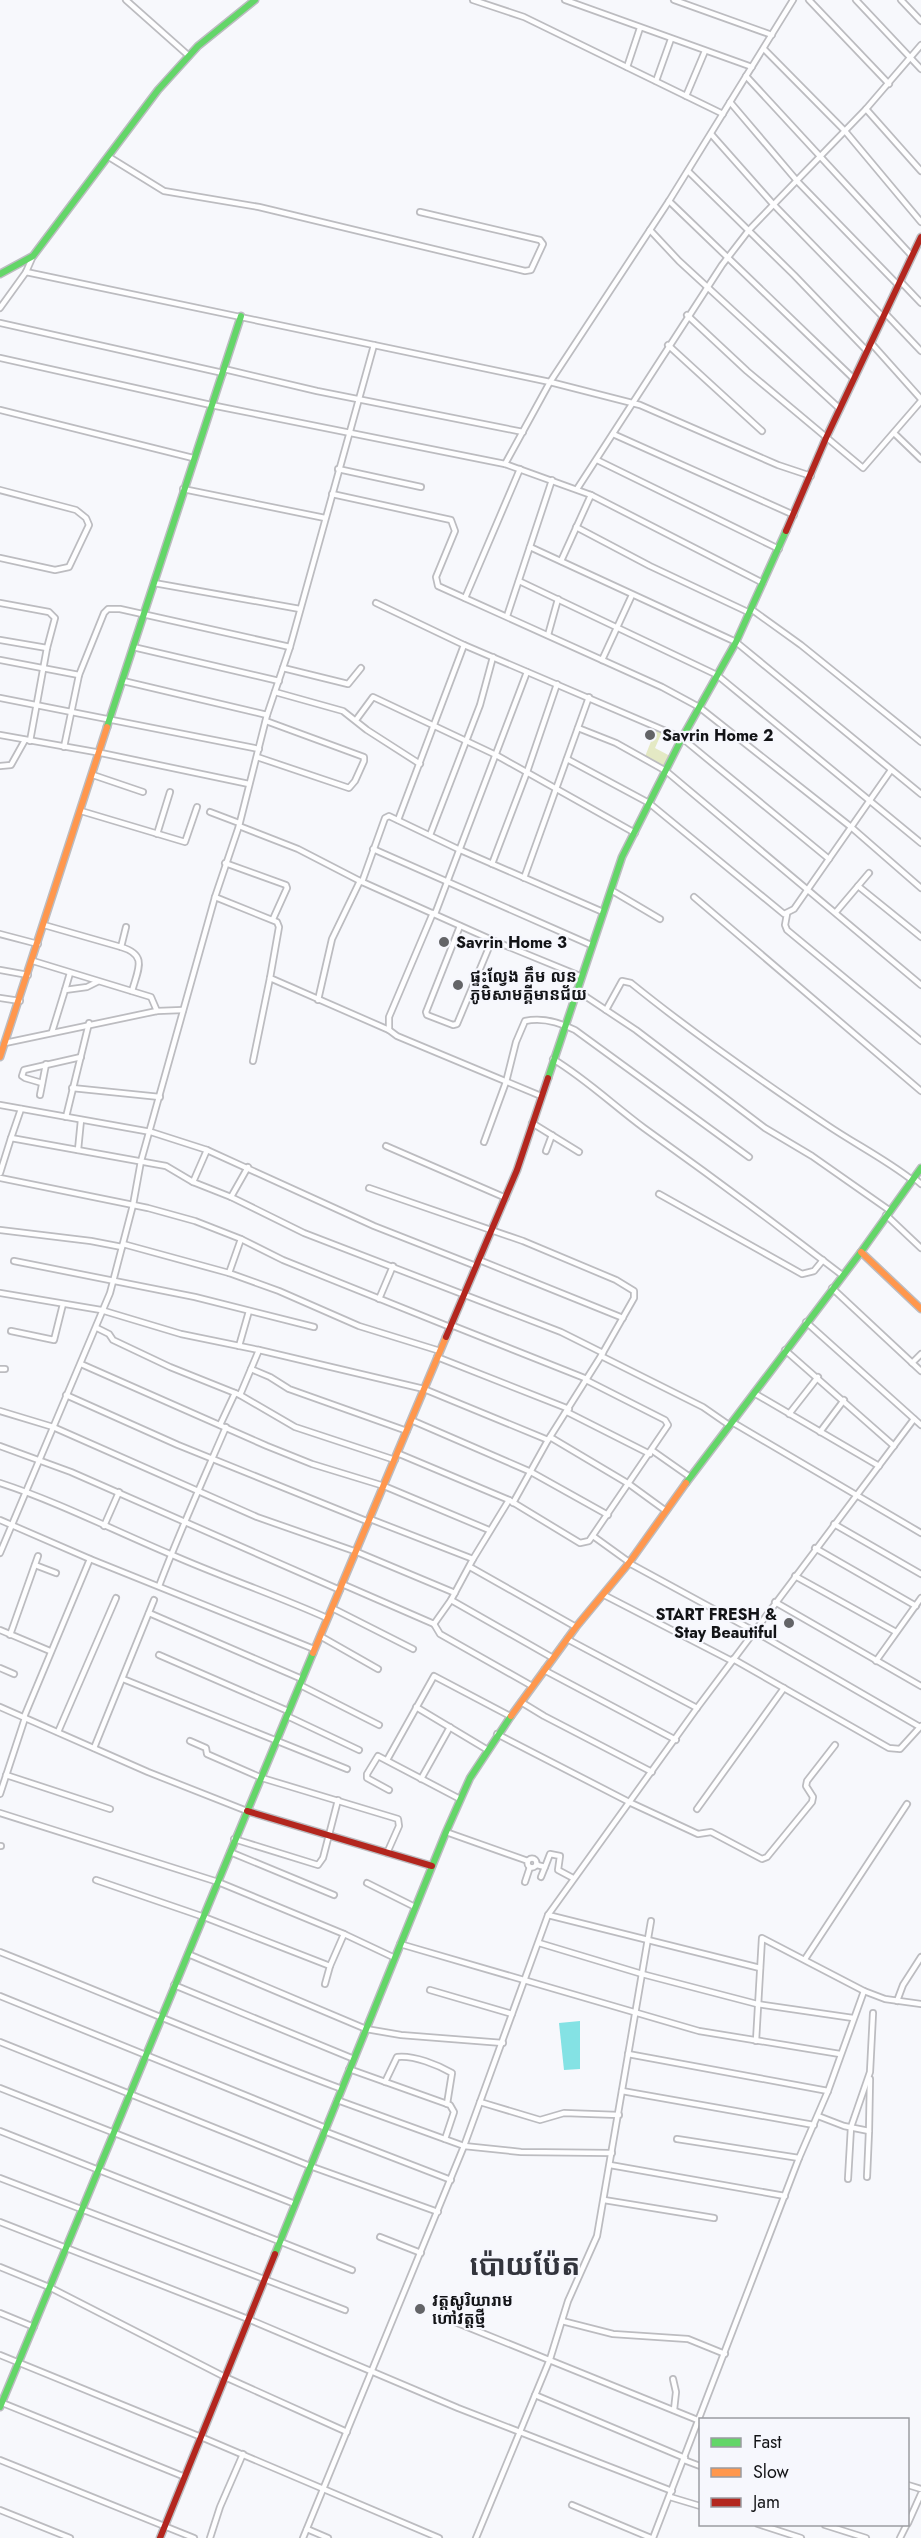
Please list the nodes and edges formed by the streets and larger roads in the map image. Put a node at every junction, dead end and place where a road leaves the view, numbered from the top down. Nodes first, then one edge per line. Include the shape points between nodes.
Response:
1 (126, 0) edge
2 (255, 0) edge
3 (473, 0) edge
4 (565, 0) edge
5 (674, 0) edge
6 (793, 0) edge
7 (809, 0) edge
8 (856, 0) edge
9 (901, 0) edge
10 (577, 2) edge
11 (921, 21) edge
12 (640, 28) junction
13 (772, 35) junction
14 (671, 39) junction
15 (921, 45) edge
16 (764, 49) junction
17 (705, 51) junction
18 (189, 56) junction
19 (911, 58) junction
20 (627, 67) junction
21 (752, 67) junction
22 (921, 69) edge
23 (746, 76) junction
24 (656, 81) junction
25 (889, 84) junction
26 (686, 96) junction
27 (730, 102) junction
28 (866, 109) junction
29 (723, 114) junction
30 (845, 131) junction
31 (711, 134) junction
32 (821, 156) junction
33 (109, 157) junction
34 (688, 171) junction
35 (921, 171) edge
36 (798, 182) junction
37 (669, 201) junction
38 (773, 204) junction
39 (420, 212) dead end
40 (921, 222) edge
41 (650, 230) junction
42 (749, 230) junction
43 (921, 237) edge
44 (33, 256) junction
45 (912, 256) junction
46 (728, 258) junction
47 (26, 272) junction
48 (0, 274) edge
49 (900, 284) junction
50 (707, 286) junction
51 (921, 303) edge
52 (0, 308) edge
53 (687, 315) junction
54 (884, 315) junction
55 (241, 316) junction
56 (0, 323) edge
57 (871, 343) junction
58 (374, 345) junction
59 (668, 345) junction
60 (867, 351) junction
61 (921, 351) edge
62 (0, 358) edge
63 (224, 371) junction
64 (854, 379) junction
65 (550, 382) junction
66 (361, 399) junction
67 (920, 403) edge
68 (634, 404) junction
69 (211, 405) junction
70 (840, 409) junction
71 (0, 410) edge
72 (762, 431) dead end
73 (523, 432) junction
74 (350, 433) junction
75 (894, 433) junction
76 (613, 434) junction
77 (826, 438) junction
78 (193, 458) junction
79 (921, 459) edge
80 (597, 460) junction
81 (505, 464) junction
82 (338, 469) junction
83 (520, 469) junction
84 (812, 476) junction
85 (552, 480) junction
86 (421, 487) dead end
87 (183, 489) junction
88 (577, 489) junction
89 (0, 490) edge
90 (332, 494) junction
91 (591, 495) junction
92 (794, 516) junction
93 (325, 518) junction
94 (576, 527) junction
95 (530, 547) junction
96 (779, 549) junction
97 (0, 558) edge
98 (561, 561) junction
99 (519, 581) junction
100 (154, 583) junction
101 (763, 583) junction
102 (632, 596) junction
103 (465, 598) junction
104 (558, 599) junction
105 (0, 603) edge
106 (376, 603) dead end
107 (300, 609) junction
108 (750, 611) junction
109 (145, 616) junction
110 (507, 616) junction
111 (618, 627) junction
112 (548, 635) junction
113 (0, 640) edge
114 (736, 642) junction
115 (464, 645) junction
116 (290, 646) junction
117 (133, 647) junction
118 (47, 648) junction
119 (493, 657) junction
120 (0, 660) edge
121 (602, 660) junction
122 (43, 668) junction
123 (283, 668) junction
124 (361, 668) dead end
125 (527, 672) junction
126 (79, 675) junction
127 (717, 675) junction
128 (123, 681) junction
129 (279, 681) junction
130 (557, 684) junction
131 (275, 692) junction
132 (589, 696) junction
133 (0, 698) edge
134 (36, 705) junction
135 (699, 707) junction
136 (70, 711) junction
137 (111, 718) junction
138 (267, 718) junction
139 (356, 720) junction
140 (435, 727) junction
141 (578, 728) junction
142 (0, 735) edge
143 (682, 738) junction
144 (27, 740) junction
145 (466, 742) junction
146 (921, 742) edge
147 (64, 747) junction
148 (259, 749) junction
149 (101, 753) junction
150 (496, 755) junction
151 (257, 757) junction
152 (567, 759) junction
153 (420, 764) junction
154 (0, 766) edge
155 (891, 770) junction
156 (666, 771) junction
157 (527, 772) junction
158 (93, 775) junction
159 (249, 784) junction
160 (557, 789) junction
161 (143, 792) dead end
162 (170, 792) dead end
163 (921, 794) edge
164 (871, 800) junction
165 (649, 803) junction
166 (197, 807) dead end
167 (81, 812) junction
168 (210, 812) dead end
169 (398, 820) junction
170 (239, 824) junction
171 (851, 827) junction
172 (635, 833) junction
173 (157, 834) junction
174 (430, 835) junction
175 (921, 843) edge
176 (374, 849) junction
177 (458, 849) junction
178 (829, 859) junction
179 (225, 863) junction
180 (492, 864) junction
181 (869, 873) dead end
182 (524, 878) junction
183 (361, 881) junction
184 (446, 881) junction
185 (858, 886) junction
186 (921, 888) edge
187 (808, 889) junction
188 (611, 890) junction
189 (215, 897) junction
190 (694, 897) dead end
191 (603, 912) junction
192 (836, 912) junction
193 (434, 914) junction
194 (787, 914) junction
195 (273, 919) junction
196 (660, 919) dead end
197 (44, 925) junction
198 (460, 926) junction
199 (126, 927) dead end
200 (0, 934) edge
201 (921, 938) edge
202 (492, 940) junction
203 (38, 944) junction
204 (591, 945) junction
205 (121, 947) junction
206 (33, 961) junction
207 (0, 970) edge
208 (70, 973) junction
209 (28, 975) junction
210 (580, 976) junction
211 (270, 978) junction
212 (97, 982) junction
213 (921, 985) edge
214 (65, 990) junction
215 (576, 990) junction
216 (132, 991) junction
217 (0, 999) edge
218 (318, 1000) junction
219 (20, 1001) junction
220 (183, 1010) junction
221 (606, 1010) junction
222 (157, 1011) junction
223 (89, 1023) junction
224 (564, 1025) junction
225 (389, 1030) junction
226 (52, 1032) junction
227 (921, 1041) edge
228 (4, 1043) junction
229 (0, 1056) edge
230 (81, 1057) junction
231 (553, 1059) junction
232 (253, 1061) dead end
233 (46, 1064) junction
234 (506, 1082) junction
235 (42, 1083) junction
236 (72, 1088) junction
237 (921, 1091) edge
238 (40, 1095) dead end
239 (541, 1096) junction
240 (160, 1097) junction
241 (0, 1105) edge
242 (21, 1109) junction
243 (66, 1117) junction
244 (81, 1120) junction
245 (532, 1123) junction
246 (151, 1132) junction
247 (552, 1135) junction
248 (11, 1138) junction
249 (484, 1142) dead end
250 (386, 1146) dead end
251 (78, 1150) junction
252 (207, 1150) junction
253 (546, 1150) dead end
254 (579, 1152) dead end
255 (749, 1157) dead end
256 (141, 1161) junction
257 (248, 1167) junction
258 (921, 1168) edge
259 (0, 1173) edge
260 (0, 1178) edge
261 (913, 1179) junction
262 (193, 1182) junction
263 (921, 1184) edge
264 (369, 1188) dead end
265 (659, 1194) dead end
266 (231, 1197) junction
267 (506, 1198) junction
268 (133, 1205) junction
269 (888, 1212) junction
270 (0, 1230) edge
271 (492, 1230) junction
272 (241, 1239) junction
273 (920, 1245) edge
274 (123, 1246) junction
275 (861, 1252) junction
276 (823, 1260) junction
277 (14, 1261) dead end
278 (478, 1263) junction
279 (393, 1266) junction
280 (229, 1273) junction
281 (842, 1275) junction
282 (112, 1281) junction
283 (832, 1288) junction
284 (0, 1293) edge
285 (465, 1294) junction
286 (380, 1299) junction
287 (63, 1304) junction
288 (921, 1309) edge
289 (101, 1310) junction
290 (249, 1311) junction
291 (623, 1318) junction
292 (806, 1322) junction
293 (450, 1326) junction
294 (314, 1327) dead end
295 (97, 1328) junction
296 (11, 1332) dead end
297 (239, 1346) junction
298 (259, 1350) junction
299 (785, 1350) junction
300 (439, 1354) junction
301 (602, 1354) junction
302 (921, 1354) edge
303 (912, 1363) junction
304 (81, 1364) junction
305 (251, 1370) junction
306 (921, 1371) edge
307 (818, 1377) junction
308 (586, 1380) junction
309 (424, 1389) junction
310 (753, 1393) junction
311 (237, 1394) junction
312 (66, 1395) junction
313 (844, 1400) junction
314 (0, 1411) edge
315 (568, 1411) junction
316 (789, 1414) junction
317 (914, 1419) junction
318 (411, 1420) junction
319 (731, 1424) junction
320 (220, 1425) junction
321 (921, 1425) edge
322 (53, 1427) junction
323 (226, 1427) junction
324 (407, 1431) junction
325 (820, 1432) junction
326 (549, 1439) junction
327 (0, 1446) edge
328 (894, 1446) junction
329 (397, 1453) junction
330 (651, 1453) junction
331 (39, 1459) junction
332 (213, 1459) junction
333 (394, 1460) junction
334 (879, 1466) junction
335 (531, 1472) junction
336 (690, 1477) junction
337 (0, 1484) edge
338 (629, 1484) junction
339 (384, 1486) junction
340 (199, 1491) junction
341 (26, 1492) junction
342 (119, 1492) junction
343 (856, 1497) junction
344 (511, 1501) junction
345 (666, 1511) junction
346 (608, 1515) junction
347 (0, 1520) edge
348 (369, 1520) junction
349 (12, 1524) junction
350 (186, 1524) junction
351 (834, 1524) junction
352 (104, 1526) junction
353 (489, 1530) junction
354 (921, 1533) edge
355 (593, 1536) junction
356 (815, 1548) junction
357 (357, 1552) junction
358 (0, 1553) edge
359 (171, 1555) junction
360 (38, 1556) dead end
361 (90, 1559) junction
362 (473, 1559) junction
363 (629, 1562) junction
364 (34, 1565) junction
365 (470, 1567) junction
366 (56, 1573) dead end
367 (921, 1574) edge
368 (795, 1576) junction
369 (159, 1586) junction
370 (341, 1587) junction
371 (455, 1593) junction
372 (604, 1595) junction
373 (116, 1598) dead end
374 (921, 1598) edge
375 (154, 1600) dead end
376 (451, 1600) junction
377 (776, 1602) junction
378 (916, 1606) junction
379 (332, 1608) junction
380 (149, 1613) junction
381 (327, 1618) junction
382 (434, 1624) junction
383 (576, 1627) junction
384 (0, 1630) edge
385 (754, 1631) junction
386 (896, 1632) junction
387 (10, 1635) junction
388 (320, 1636) junction
389 (567, 1639) junction
390 (314, 1649) junction
391 (413, 1649) dead end
392 (50, 1651) junction
393 (159, 1655) dead end
394 (552, 1658) junction
395 (733, 1660) junction
396 (876, 1661) junction
397 (0, 1668) edge
398 (378, 1669) dead end
399 (544, 1670) junction
400 (14, 1674) dead end
401 (123, 1679) junction
402 (301, 1682) junction
403 (532, 1686) junction
404 (921, 1686) edge
405 (784, 1688) junction
406 (521, 1702) junction
407 (0, 1707) edge
408 (416, 1707) junction
409 (697, 1708) junction
410 (288, 1714) junction
411 (510, 1716) junction
412 (25, 1718) junction
413 (380, 1725) dead end
414 (921, 1726) edge
415 (450, 1728) junction
416 (58, 1732) junction
417 (497, 1734) junction
418 (676, 1740) junction
419 (190, 1741) dead end
420 (276, 1742) junction
421 (835, 1745) dead end
422 (94, 1748) junction
423 (486, 1749) junction
424 (359, 1750) dead end
425 (387, 1760) junction
426 (347, 1769) dead end
427 (652, 1772) junction
428 (6, 1775) junction
429 (262, 1778) junction
430 (421, 1779) junction
431 (389, 1790) dead end
432 (0, 1794) edge
433 (460, 1799) junction
434 (338, 1800) junction
435 (631, 1803) junction
436 (907, 1804) dead end
437 (110, 1809) dead end
438 (697, 1809) dead end
439 (248, 1811) junction
440 (0, 1813) edge
441 (446, 1832) junction
442 (329, 1835) junction
443 (234, 1839) junction
444 (230, 1852) junction
445 (387, 1853) junction
446 (528, 1861) junction
447 (537, 1865) junction
448 (432, 1866) junction
449 (530, 1867) junction
450 (545, 1867) junction
451 (541, 1877) dead end
452 (573, 1878) junction
453 (96, 1880) dead end
454 (218, 1882) junction
455 (525, 1882) dead end
456 (367, 1883) dead end
457 (334, 1895) dead end
458 (415, 1907) junction
459 (548, 1915) junction
460 (204, 1917) junction
461 (651, 1921) dead end
462 (344, 1934) junction
463 (649, 1940) junction
464 (539, 1943) junction
465 (400, 1944) junction
466 (0, 1952) edge
467 (188, 1954) junction
468 (921, 1957) edge
469 (394, 1958) junction
470 (805, 1959) junction
471 (330, 1966) junction
472 (760, 1968) junction
473 (642, 1974) junction
474 (525, 1981) junction
475 (325, 1984) dead end
476 (174, 1985) junction
477 (430, 1990) dead end
478 (864, 1991) junction
479 (0, 1996) edge
480 (897, 2001) junction
481 (757, 2004) junction
482 (921, 2004) edge
483 (636, 2012) junction
484 (873, 2013) dead end
485 (512, 2014) junction
486 (161, 2016) junction
487 (853, 2018) junction
488 (366, 2029) junction
489 (756, 2041) junction
490 (0, 2042) edge
491 (503, 2043) junction
492 (146, 2054) junction
493 (628, 2054) junction
494 (840, 2054) junction
495 (354, 2059) junction
496 (350, 2069) junction
497 (870, 2072) junction
498 (385, 2082) junction
499 (0, 2088) edge
500 (342, 2089) junction
501 (622, 2091) junction
502 (828, 2091) junction
503 (130, 2094) junction
504 (337, 2100) junction
505 (480, 2102) junction
506 (447, 2104) junction
507 (619, 2115) junction
508 (818, 2116) junction
509 (814, 2125) junction
510 (851, 2127) junction
511 (325, 2129) junction
512 (0, 2131) edge
513 (869, 2131) junction
514 (114, 2132) junction
515 (445, 2139) junction
516 (677, 2139) dead end
517 (465, 2146) junction
518 (612, 2152) junction
519 (799, 2158) junction
520 (610, 2165) junction
521 (310, 2166) junction
522 (99, 2171) junction
523 (867, 2177) dead end
524 (0, 2178) edge
525 (848, 2179) dead end
526 (451, 2180) junction
527 (785, 2196) junction
528 (604, 2200) junction
529 (295, 2204) junction
530 (83, 2210) junction
531 (438, 2212) junction
532 (714, 2218) dead end
533 (0, 2222) edge
534 (380, 2237) dead end
535 (280, 2241) junction
536 (66, 2248) junction
537 (421, 2253) junction
538 (0, 2267) edge
539 (352, 2270) dead end
540 (264, 2280) junction
541 (49, 2288) junction
542 (345, 2310) dead end
543 (0, 2313) edge
544 (444, 2313) dead end
545 (248, 2319) junction
546 (562, 2320) junction
547 (34, 2327) junction
548 (725, 2354) junction
549 (0, 2355) edge
550 (550, 2360) junction
551 (19, 2363) junction
552 (373, 2371) junction
553 (225, 2377) junction
554 (673, 2379) dead end
555 (535, 2395) junction
556 (1, 2404) edge
557 (674, 2410) junction
558 (701, 2418) edge
559 (699, 2421) edge
560 (699, 2423) edge
561 (347, 2432) junction
562 (519, 2432) junction
563 (201, 2437) junction
564 (243, 2454) junction
565 (684, 2459) junction
566 (0, 2460) edge
567 (699, 2466) edge
568 (185, 2477) junction
569 (323, 2490) junction
570 (671, 2494) junction
571 (921, 2494) edge
572 (572, 2505) dead end
573 (699, 2506) edge
574 (0, 2510) edge
575 (909, 2520) edge
576 (165, 2526) junction
577 (764, 2526) edge
578 (828, 2526) edge
579 (307, 2529) junction
580 (70, 2538) edge
581 (160, 2538) edge
582 (194, 2538) edge
583 (210, 2538) edge
584 (303, 2538) edge
585 (328, 2538) edge
586 (439, 2538) edge
587 (476, 2538) edge
588 (652, 2538) edge
589 (801, 2538) edge
590 (866, 2538) edge

1 - 18 street
2 - 18 street
3 - 20 street via 524,17
4 - 10 street
5 - 13 street
6 - 13 street
7 - 25 street
8 - 19 street
9 - 11 street
10 - 12 street
12 - 14 street
12 - 20 street
13 - 16 street
14 - 17 street
14 - 24 street
15 - 19 street
16 - 21 street
16 - 30 street
17 - 21 street
17 - 26 street
18 - 33 street via 158,90
19 - 22 street
19 - 25 street
20 - 24 street
21 - 23 street
23 - 27 street
23 - 32 street
24 - 26 street
25 - 28 street
26 - 29 street
27 - 29 street
27 - 36 street
28 - 30 street
28 - 35 street
29 - 31 street
30 - 32 street
30 - 40 street
31 - 34 street
31 - 38 street
32 - 36 street
32 - 45 street
33 - 39 street via 164,191 260,207 525,271 531,270 543,244 540,240
33 - 44 street
34 - 37 street
34 - 42 street
36 - 38 street
36 - 49 street
37 - 41 street
37 - 46 street
38 - 42 street
38 - 54 street
41 - 50 street
41 - 65 street
42 - 46 street
42 - 60 street
43 - 45 street
44 - 47 street
44 - 48 street
45 - 49 street
46 - 50 street
46 - 64 street
47 - 52 street
47 - 55 street
49 - 51 street
49 - 54 street
50 - 53 street
50 - 70 street
53 - 59 street
53 - 77 street
54 - 57 street
54 - 61 street
55 - 58 street
55 - 63 street
56 - 63 street
57 - 60 street
57 - 67 street
58 - 65 street
58 - 66 street
59 - 68 street
59 - 72 street
60 - 64 street
62 - 69 street
63 - 66 street
63 - 69 street
64 - 70 street
65 - 68 street
65 - 73 street
66 - 73 street
66 - 74 street
67 - 75 street
68 - 76 street
68 - 84 street
69 - 74 street
69 - 78 street
70 - 77 street
71 - 78 street
73 - 81 street
74 - 81 street
74 - 82 street
75 - 77 street via 863,468
75 - 79 street
76 - 80 street
76 - 92 street
77 - 84 street
78 - 87 street
80 - 88 street
80 - 96 street
81 - 83 street
82 - 86 street
82 - 90 street
83 - 85 street
83 - 103 street
84 - 92 street
85 - 88 street
85 - 95 street
87 - 93 street
87 - 100 street
88 - 91 street
89 - 97 street via 76,510 89,525 69,567 55,570
90 - 93 street
90 - 103 street via 452,520 455,531 435,581
91 - 94 street
91 - 101 street
92 - 96 street
93 - 107 street
94 - 98 street
94 - 108 street
95 - 98 street
95 - 99 street
96 - 101 street
98 - 102 street
99 - 104 street
99 - 110 street
100 - 107 street
100 - 109 street
101 - 108 street
102 - 111 street
102 - 114 street
103 - 110 street
104 - 111 street
104 - 112 street
105 - 118 street via 52,613 56,618
106 - 115 street
107 - 116 street
108 - 114 street
108 - 146 street via 801,645
109 - 116 street
109 - 117 street
109 - 126 street via 108,609
110 - 112 street
111 - 121 street
111 - 127 street
112 - 121 street
113 - 118 street
114 - 127 street
114 - 155 street
115 - 119 street
115 - 140 street
116 - 123 street
117 - 128 street
117 - 129 street
118 - 122 street
119 - 125 street
119 - 145 street
120 - 122 street
121 - 135 street
122 - 126 street
122 - 134 street
123 - 124 street via 348,684
123 - 129 street
125 - 130 street
125 - 150 street
126 - 136 street
127 - 135 street
127 - 164 street
128 - 137 street
128 - 138 street
129 - 131 street
130 - 132 street
130 - 157 street
131 - 138 street
131 - 139 street via 343,711
132 - 141 street
132 - 143 street
133 - 134 street
134 - 136 street
134 - 144 street
135 - 143 street
135 - 171 street
136 - 137 street
136 - 147 street
137 - 148 street
137 - 149 street
138 - 148 street
138 - 151 street via 364,760 349,788
139 - 140 street via 373,697
139 - 153 street
140 - 145 street
140 - 153 street
141 - 152 street
141 - 156 street via 616,743
142 - 144 street
143 - 156 street
143 - 178 street
144 - 147 street
144 - 154 street via 11,765
145 - 150 street
145 - 174 street
147 - 149 street
148 - 151 street
149 - 158 street
149 - 159 street
150 - 157 street
150 - 177 street
151 - 159 street
152 - 160 street
152 - 165 street
153 - 169 street
155 - 163 street
155 - 164 street
156 - 165 street
156 - 187 street
157 - 160 street
157 - 180 street
158 - 161 street
158 - 167 street
159 - 170 street
160 - 172 street
160 - 182 street
162 - 173 street
164 - 171 street
164 - 175 street
165 - 172 street
165 - 194 street via 778,911
166 - 173 street via 185,841
167 - 173 street
167 - 197 street
168 - 170 street
169 - 174 street
169 - 176 street via 387,816
170 - 179 street
170 - 183 street
171 - 178 street
171 - 186 street
172 - 188 street
174 - 177 street
176 - 183 street
176 - 184 street
177 - 180 street
177 - 184 street
178 - 187 street
179 - 189 street
179 - 195 street via 286,885
180 - 182 street
181 - 185 street
182 - 191 street
183 - 193 street
183 - 218 street via 332,939
184 - 193 street
184 - 204 street
185 - 192 street
185 - 201 street
187 - 192 street
187 - 194 street
188 - 191 street
188 - 196 street
189 - 195 street
189 - 220 street
190 - 237 street
191 - 204 street
192 - 213 street
193 - 198 street
193 - 225 street via 389,1017
194 - 227 street via 787,930
195 - 211 street via 279,927
197 - 203 street
197 - 205 street
198 - 202 street
198 - 202 street via 428,1015 457,1024
199 - 205 street
200 - 203 street
202 - 210 street
203 - 206 street
204 - 210 street
205 - 216 street via 138,955
206 - 208 street
206 - 209 street
207 - 209 street
208 - 212 street
208 - 214 street
209 - 219 street
210 - 215 street
211 - 218 street
211 - 232 street
212 - 214 street
212 - 216 street
214 - 226 street
215 - 221 street
215 - 224 street
216 - 222 street via 151,998
217 - 219 street
218 - 225 street
219 - 228 street
220 - 222 street
220 - 240 street
221 - 261 street via 622,981 631,983 746,1070
221 - 269 street via 765,1128 812,1156
222 - 223 street
223 - 226 street
223 - 230 street
224 - 231 street
224 - 234 street via 537,1018 525,1021
224 - 255 street via 602,1048
225 - 234 street
226 - 228 street
228 - 229 street
230 - 233 street
230 - 236 street
231 - 239 street
231 - 276 street
233 - 235 street
233 - 235 street via 22,1072 25,1078
234 - 239 street
234 - 249 street
235 - 238 street
236 - 240 street
236 - 243 street
239 - 245 street
240 - 246 street
241 - 242 street
242 - 243 street
242 - 248 street
243 - 244 street
244 - 246 street
244 - 251 street
245 - 247 street
245 - 267 street
246 - 252 street
246 - 256 street
247 - 253 street
247 - 254 street
248 - 251 street
248 - 259 street
250 - 267 street
251 - 256 street
252 - 257 street
252 - 262 street
256 - 262 street via 173,1169
256 - 268 street
257 - 266 street
257 - 278 street via 374,1226
258 - 261 street
260 - 268 street
261 - 263 street
261 - 269 street
262 - 266 street
264 - 271 street
265 - 276 street via 802,1274 814,1271
266 - 279 street via 304,1233
267 - 271 street
268 - 272 street via 195,1221
268 - 274 street
269 - 273 street
269 - 275 street
270 - 274 street
271 - 278 street
271 - 291 street via 616,1280 634,1291
272 - 280 street
272 - 286 street
274 - 280 street
274 - 282 street
275 - 281 street
275 - 288 street
276 - 281 street
277 - 282 street
278 - 285 street
278 - 291 street
279 - 285 street
279 - 286 street
280 - 300 street via 358,1326
281 - 283 street
282 - 289 street
282 - 290 street
283 - 292 street
283 - 303 street
284 - 287 street
285 - 293 street
285 - 301 street via 581,1340
286 - 293 street
287 - 289 street
287 - 296 street via 54,1340
289 - 295 street
289 - 297 street via 181,1334
290 - 294 street
290 - 297 street
291 - 301 street
292 - 299 street
292 - 317 street
293 - 300 street
293 - 308 street
295 - 304 street
295 - 311 street via 114,1341
297 - 298 street
298 - 305 street
298 - 309 street
299 - 307 street
299 - 310 street
300 - 309 street
300 - 315 street
301 - 308 street
301 - 319 street
302 - 303 street
303 - 306 street
304 - 312 street
304 - 320 street
305 - 311 street
305 - 324 street via 289,1389
307 - 313 street
307 - 316 street
308 - 315 street
308 - 330 street via 665,1420 668,1428
309 - 318 street
309 - 326 street
310 - 316 street
310 - 319 street
311 - 320 street
311 - 333 street via 295,1427
312 - 322 street
312 - 332 street
313 - 325 street
313 - 328 street
314 - 322 street
315 - 326 street
315 - 330 street
316 - 325 street
317 - 321 street
317 - 328 street
318 - 324 street
318 - 335 street
319 - 336 street
319 - 343 street
320 - 323 street
322 - 331 street
322 - 340 street
323 - 332 street
323 - 339 street via 312,1464
324 - 329 street
325 - 334 street
326 - 335 street
326 - 338 street
327 - 331 street
328 - 334 street
329 - 333 street
329 - 344 street
330 - 336 street
330 - 338 street
331 - 341 street
331 - 342 street
332 - 340 street
332 - 348 street
333 - 339 street
334 - 343 street
335 - 344 street
335 - 346 street
336 - 345 street
337 - 341 street
338 - 345 street
338 - 346 street
339 - 348 street
339 - 353 street
340 - 350 street
340 - 357 street via 257,1517
341 - 349 street
341 - 352 street
342 - 350 street
342 - 352 street
343 - 351 street
343 - 354 street
344 - 353 street
344 - 355 street via 580,1543
345 - 363 street
346 - 355 street
347 - 349 street
348 - 357 street
348 - 362 street
349 - 358 street
349 - 361 street
350 - 359 street
350 - 370 street
351 - 356 street
351 - 367 street
352 - 359 street
353 - 362 street
355 - 363 street
356 - 368 street
356 - 378 street
357 - 370 street
357 - 371 street
359 - 369 street
359 - 381 street
360 - 364 street
361 - 369 street
361 - 392 street
362 - 365 street
363 - 372 street
363 - 385 street
364 - 366 street
364 - 387 street
365 - 371 street
365 - 383 street
368 - 377 street
368 - 386 street
369 - 390 street
370 - 379 street
370 - 382 street
371 - 376 street
372 - 383 street
372 - 395 street
373 - 416 street
374 - 378 street
375 - 380 street
376 - 382 street
376 - 394 street
377 - 385 street
377 - 396 street
378 - 386 street
379 - 381 street
379 - 391 street
380 - 401 street
380 - 402 street
381 - 388 street
382 - 403 street via 440,1634
383 - 389 street
384 - 387 street
385 - 395 street
385 - 414 street
386 - 396 street
387 - 392 street
388 - 390 street
388 - 398 street
389 - 394 street
389 - 409 street
390 - 402 street
392 - 412 street
393 - 410 street
394 - 399 street
395 - 405 street
395 - 409 street
396 - 404 street
397 - 400 street
399 - 403 street
399 - 418 street
401 - 420 street
401 - 422 street
402 - 410 street
402 - 413 street
403 - 406 street
405 - 414 street via 889,1748 900,1749
405 - 438 street
406 - 411 street
406 - 427 street
407 - 412 street
408 - 411 street via 431,1678 438,1676
408 - 415 street
408 - 425 street
409 - 418 street
410 - 420 street
410 - 424 street
411 - 417 street
412 - 416 street
412 - 428 street
415 - 423 street
415 - 430 street
416 - 422 street
417 - 423 street
417 - 435 street
418 - 427 street
419 - 429 street via 206,1748 207,1754
420 - 426 street
420 - 429 street
421 - 435 street via 807,1781 812,1802 765,1858 711,1832 698,1834
422 - 439 street
423 - 433 street
425 - 430 street
425 - 431 street via 378,1756 366,1776
427 - 435 street
428 - 432 street
428 - 437 street
429 - 434 street
429 - 439 street
430 - 433 street
433 - 441 street
434 - 442 street
434 - 445 street via 398,1819 400,1823
435 - 452 street
436 - 470 street
439 - 442 street
439 - 443 street
440 - 454 street
441 - 446 street
441 - 448 street
442 - 443 street via 317,1865
442 - 445 street
443 - 444 street
444 - 454 street
444 - 457 street
445 - 448 street
446 - 447 street via 534,1859
446 - 449 street
447 - 449 street
447 - 450 street
448 - 458 street
449 - 455 street
450 - 451 street
450 - 452 street via 550,1854 556,1854 560,1856 558,1870
452 - 459 street
453 - 460 street
454 - 460 street
454 - 462 street
456 - 458 street
458 - 465 street
459 - 463 street
459 - 464 street
460 - 467 street
460 - 471 street
461 - 463 street
462 - 469 street
462 - 471 street
463 - 472 street
463 - 473 street
464 - 473 street
464 - 474 street
465 - 469 street
465 - 474 street
466 - 486 street
467 - 476 street
467 - 488 street
468 - 480 street
469 - 488 street
470 - 472 street via 762,1938
470 - 478 street
471 - 475 street
472 - 481 street
473 - 481 street
473 - 483 street
474 - 483 street
474 - 485 street
476 - 486 street
476 - 495 street
477 - 485 street
478 - 480 street
478 - 487 street
479 - 492 street
480 - 482 street
481 - 487 street
481 - 489 street
483 - 489 street via 699,2031
483 - 493 street
484 - 497 street
485 - 491 street
486 - 492 street
486 - 500 street
487 - 494 street
488 - 491 street
488 - 495 street
489 - 494 street
490 - 503 street
491 - 505 street
492 - 503 street
492 - 511 street
493 - 501 street
493 - 502 street
494 - 502 street
495 - 496 street
496 - 498 street
496 - 500 street
497 - 510 street
497 - 513 street
498 - 506 street
498 - 506 street via 397,2057 429,2064 452,2073
499 - 514 street
500 - 504 street
501 - 507 street
501 - 509 street
502 - 508 street
503 - 514 street
503 - 521 street
504 - 511 street
504 - 515 street
505 - 507 street via 540,2120 564,2113
505 - 517 street
506 - 515 street via 454,2112
507 - 518 street
508 - 509 street
508 - 510 street
509 - 519 street
510 - 513 street
510 - 525 street
511 - 521 street
511 - 526 street
512 - 522 street
513 - 523 street
514 - 522 street
514 - 529 street
515 - 517 street
516 - 519 street
517 - 518 street via 521,2152
517 - 526 street
518 - 520 street
519 - 527 street
520 - 527 street
520 - 528 street
521 - 529 street
521 - 531 street
522 - 530 street
522 - 535 street
524 - 530 street
526 - 531 street
527 - 548 street
528 - 532 street
528 - 546 street via 597,2236
529 - 535 street
530 - 536 street
530 - 540 street
531 - 537 street
533 - 536 street
534 - 537 street
535 - 539 street
535 - 540 street
536 - 541 street
536 - 545 street
537 - 552 street
538 - 541 street
540 - 542 street
540 - 545 street
541 - 547 street
541 - 553 street
543 - 547 street
544 - 550 street via 450,2320
545 - 552 street
545 - 553 street
546 - 548 street via 613,2334 688,2339
546 - 550 street
547 - 551 street
548 - 558 street
549 - 551 street
550 - 555 street
550 - 557 street
551 - 556 street
551 - 563 street
552 - 561 street
552 - 562 street
553 - 561 street
553 - 563 street
554 - 557 street
555 - 562 street
555 - 565 street
556 - 568 street
557 - 559 street
560 - 565 street
561 - 569 street
562 - 570 street
562 - 587 street
563 - 564 street
563 - 568 street
564 - 569 street
564 - 583 street
565 - 567 street
565 - 570 street
566 - 576 street
568 - 576 street
569 - 579 street
569 - 586 street
570 - 573 street
570 - 588 street
571 - 575 street
572 - 588 street
574 - 580 street
576 - 581 street
576 - 582 street
577 - 589 street
578 - 590 street
579 - 584 street
579 - 585 street

